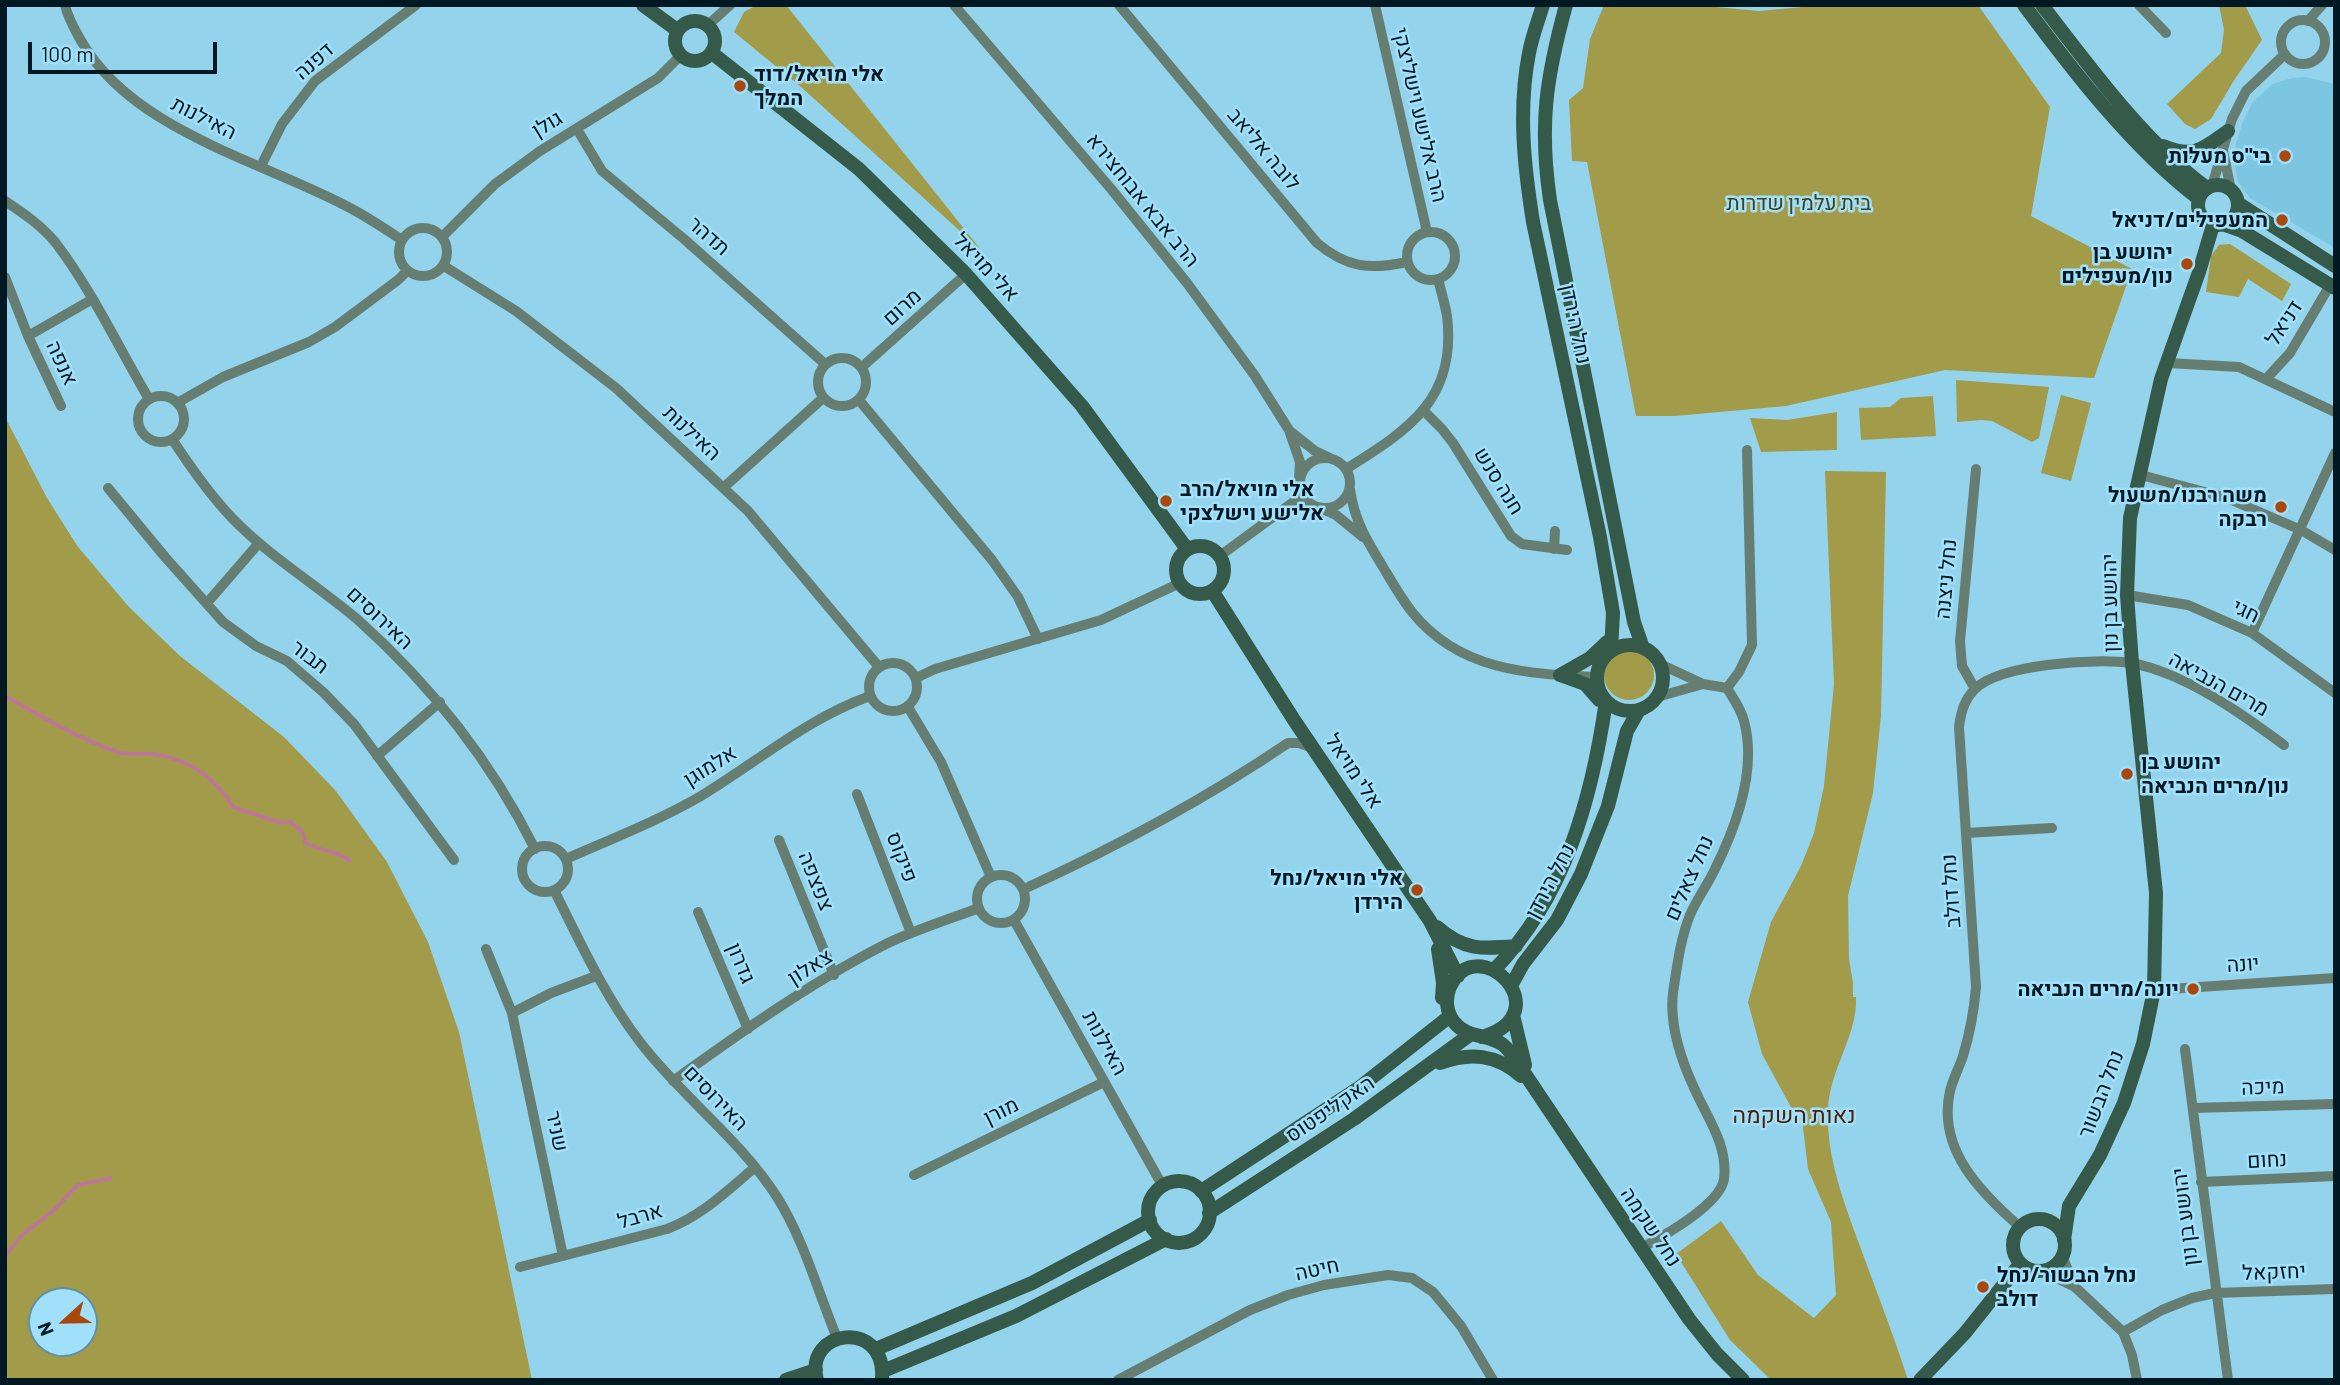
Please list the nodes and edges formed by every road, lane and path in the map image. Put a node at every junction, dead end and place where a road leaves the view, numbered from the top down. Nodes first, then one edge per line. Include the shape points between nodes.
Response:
1 (65, 5) edge
2 (416, 5) edge
3 (643, 5) edge
4 (730, 5) edge
5 (954, 5) edge
6 (1119, 5) edge
7 (1375, 5) edge
8 (1543, 5) edge
9 (1566, 5) edge
10 (2024, 5) edge
11 (2042, 5) edge
12 (2139, 5) edge
13 (2322, 5) edge
14 (2308, 21) junction
15 (708, 25) junction
16 (677, 30) junction
17 (2166, 33) dead end
18 (2329, 36) edge
19 (712, 53) junction
20 (2285, 54) junction
21 (681, 55) junction
22 (2321, 55) junction
23 (2335, 58) edge
24 (577, 129) junction
25 (2228, 131) junction
26 (2157, 144) junction
27 (2222, 147) junction
28 (261, 166) junction
29 (2231, 190) junction
30 (2206, 191) junction
31 (5, 201) edge
32 (2239, 204) junction
33 (2219, 225) junction
34 (1427, 232) junction
35 (442, 237) junction
36 (402, 240) junction
37 (1408, 262) junction
38 (444, 266) junction
39 (2335, 266) edge
40 (407, 271) junction
41 (966, 274) junction
42 (5, 277) edge
43 (1438, 279) junction
44 (2332, 286) edge
45 (91, 300) junction
46 (29, 336) junction
47 (2168, 363) junction
48 (825, 364) junction
49 (862, 367) junction
50 (2266, 379) junction
51 (823, 398) junction
52 (149, 399) junction
53 (859, 400) junction
54 (177, 403) junction
55 (61, 406) dead end
56 (1424, 411) junction
57 (2335, 412) edge
58 (1289, 430) junction
59 (172, 439) junction
60 (1747, 450) dead end
61 (2335, 453) edge
62 (1333, 459) junction
63 (1976, 468) dead end
64 (1346, 469) junction
65 (2141, 475) junction
66 (1299, 479) junction
67 (108, 488) dead end
68 (723, 488) junction
69 (1350, 489) junction
70 (1303, 495) junction
71 (1320, 509) junction
72 (2301, 530) junction
73 (1555, 531) dead end
74 (1368, 541) junction
75 (259, 543) junction
76 (1187, 549) junction
77 (1554, 549) junction
78 (1567, 550) dead end
79 (2335, 550) edge
80 (1221, 555) junction
81 (1180, 583) junction
82 (1213, 592) junction
83 (2127, 595) junction
84 (206, 603) junction
85 (2252, 633) junction
86 (1038, 639) junction
87 (1611, 643) junction
88 (1643, 648) junction
89 (2132, 663) junction
90 (1660, 664) junction
91 (879, 667) junction
92 (1560, 675) junction
93 (1597, 677) junction
94 (916, 678) junction
95 (1703, 684) junction
96 (1727, 688) junction
97 (1975, 689) junction
98 (2335, 692) edge
99 (870, 696) junction
100 (1657, 697) junction
101 (440, 702) junction
102 (1606, 705) junction
103 (908, 707) junction
104 (1639, 710) junction
105 (1294, 720) junction
106 (1288, 743) junction
107 (2284, 745) dead end
108 (1313, 748) junction
109 (377, 756) junction
110 (857, 794) dead end
111 (2052, 828) dead end
112 (1966, 833) junction
113 (779, 840) dead end
114 (535, 849) junction
115 (566, 859) junction
116 (454, 860) dead end
117 (991, 877) junction
118 (1024, 889) junction
119 (554, 890) junction
120 (979, 908) junction
121 (698, 912) dead end
122 (1014, 920) junction
123 (1430, 920) junction
124 (911, 933) junction
125 (1517, 946) junction
126 (486, 949) dead end
127 (1494, 970) junction
128 (834, 975) junction
129 (596, 976) junction
130 (1458, 976) junction
131 (2335, 978) edge
132 (1511, 986) junction
133 (2154, 990) junction
134 (512, 1013) junction
135 (1513, 1015) junction
136 (1450, 1016) junction
137 (748, 1029) junction
138 (1428, 1034) junction
139 (1477, 1036) junction
140 (2185, 1049) dead end
141 (1428, 1067) junction
142 (673, 1082) junction
143 (1104, 1082) junction
144 (1535, 1089) junction
145 (2335, 1104) edge
146 (2193, 1108) junction
147 (754, 1168) junction
148 (914, 1175) dead end
149 (2335, 1176) edge
150 (2201, 1182) junction
151 (1162, 1185) junction
152 (1201, 1191) junction
153 (2069, 1206) junction
154 (1209, 1213) junction
155 (1150, 1220) junction
156 (2045, 1220) junction
157 (2020, 1227) junction
158 (1166, 1239) junction
159 (2064, 1240) junction
160 (1640, 1249) junction
161 (563, 1256) junction
162 (2062, 1256) junction
163 (2020, 1264) junction
164 (520, 1267) dead end
165 (2043, 1271) junction
166 (2075, 1287) junction
167 (2335, 1289) edge
168 (2215, 1293) junction
169 (2123, 1332) junction
170 (837, 1338) junction
171 (876, 1349) junction
172 (816, 1375) edge
173 (882, 1376) edge
174 (786, 1380) edge
175 (1118, 1380) edge
176 (1493, 1380) edge
177 (1743, 1380) edge
178 (1920, 1380) edge
179 (2137, 1380) edge
180 (2228, 1380) edge

1 - 28 street, האילנות via 86,50 109,77 152,113
2 - 28 street, דפנה via 315,81 282,124
3 - 16 main road
4 - 15 street
5 - 58 street, הרב אבא אבוחצירא via 1187,283
6 - 37 street, לובה אליאב via 1317,243 1353,265 1384,267
7 - 34 street, הרב אלישע וישליצקי
8 - 87 main road, נחל הירדן via 1529,51 1523,97 1525,175 1600,537 1613,613
9 - 88 main road, נחל הירדן via 1550,69 1544,159 1634,622
10 - 30 main road via 2118,121 2169,174
11 - 26 main road
12 - 17 street
13 - 14 street
14 - 18 street
14 - 20 street via 2293,23 2283,34
15 - 16 main road via 695,20
15 - 19 main road via 715,37
16 - 21 main road via 675,44
18 - 22 street
19 - 21 main road via 695,61
19 - 41 main road, אלי מויאל via 859,169
20 - 22 street via 2303,64
20 - 25 street via 2246,91
21 - 24 street, גולן via 658,78
22 - 23 street
24 - 35 street, גולן via 495,184
24 - 48 street, תדהר via 602,171
25 - 26 main road via 2194,153 2179,153
25 - 27 street
26 - 30 main road
27 - 29 street
27 - 30 street
28 - 36 street, האילנות via 352,209
29 - 30 main road via 2221,185
29 - 32 main road
30 - 33 main road via 2199,214
31 - 45 street via 54,241
32 - 33 main road via 2235,217
32 - 39 main road
33 - 44 main road via 2242,231
33 - 47 main road, יהושע בן נון
34 - 37 street via 1413,240
34 - 43 street via 1447,239 1454,253 1451,268
35 - 36 street via 425,228 412,230
35 - 38 street via 448,255
36 - 40 street via 399,256
37 - 43 street via 1424,279
38 - 40 street via 426,277
38 - 68 street, האילנות via 516,311 616,388
40 - 54 street via 309,342 223,377
41 - 49 street, מרום
41 - 76 main road, אלי מויאל via 1083,406
42 - 46 street, אנפה
43 - 56 street via 1447,316 1447,345 1444,371
44 - 50 street, דניאל via 2290,353
45 - 46 street, אנפה
45 - 52 street
46 - 55 street, אנפה
47 - 50 street via 2239,367
47 - 65 main road, יהושע בן נון
48 - 49 street via 846,358
48 - 51 street via 818,378
49 - 53 street via 866,386
50 - 57 street
51 - 53 street via 843,407
51 - 68 street
52 - 54 street via 160,395
52 - 59 street via 138,417 142,432 155,441
53 - 86 street via 992,560 1018,597
54 - 59 street via 183,424
56 - 64 street via 1402,432
56 - 77 street, חנה סנש via 1453,443 1511,536 1522,544
58 - 62 street, הרב אבא אבוחצירא
58 - 66 street, הרב אבא אבוחצירא via 1300,462
59 - 75 street, האירוסים via 200,483
60 - 96 street via 1752,645
61 - 72 street
62 - 64 street
62 - 66 street via 1308,464
63 - 97 street, נחל ניצנה via 1960,641 1962,666
64 - 69 street
65 - 72 street via 2227,498
65 - 83 main road, יהושע בן נון via 2130,518
66 - 70 street
67 - 84 street, תבור
68 - 91 street, האילנות
69 - 71 street via 1340,504
69 - 74 street via 1353,513
70 - 71 street
70 - 80 street
71 - 74 street via 1336,515
72 - 79 street
72 - 85 street
73 - 77 street
74 - 92 street via 1413,614 1443,641 1489,664
75 - 84 street
75 - 101 street, האירוסים via 357,620
76 - 80 main road via 1207,546
76 - 81 main road via 1177,561
77 - 78 street, חנה סנש
80 - 82 main road via 1224,574
81 - 82 main road via 1190,592
81 - 86 street via 1101,620
82 - 105 main road, אלי מויאל
83 - 85 street, חגי via 2188,605
83 - 89 main road, יהושע בן נון
84 - 109 street, תבור via 223,622 287,661 323,692
85 - 98 street, חגי
86 - 94 street
87 - 88 main road
87 - 92 main road
87 - 93 main road
88 - 90 main road
89 - 97 street via 2016,669
89 - 107 street, מרים הנביאה via 2177,678 2251,720
89 - 133 main road, יהושע בן נון via 2155,893
90 - 95 street
90 - 100 main road via 1662,687
91 - 94 street via 903,664
91 - 99 street via 871,677
92 - 93 street
92 - 102 main road via 1585,684
93 - 102 main road
94 - 103 street via 916,697
95 - 96 street
95 - 100 street
96 - 160 street, נחל צאלים via 1744,719 1749,757 1745,786 1726,845 1688,923 1673,997 1681,1056 1714,1126 1723,1153 1724,1181 1720,1192 1689,1218
97 - 112 street, נחל דולב via 1962,707 1959,727
99 - 103 street via 887,710
99 - 115 street, אלמוגן via 814,721 689,802
100 - 104 main road
101 - 109 street
101 - 114 street, האירוסים via 482,757
102 - 104 main road
102 - 125 main road, נחל הירדן via 1588,800 1575,838
103 - 117 street via 940,762
104 - 132 main road, נחל הירדן via 1627,731 1608,806 1581,874 1557,920
105 - 106 street
105 - 108 main road, אלי מויאל
106 - 108 street
106 - 118 street via 1152,826
108 - 123 main road, אלי מויאל
109 - 116 street, תבור
110 - 124 street, פיקוס
111 - 112 street
112 - 157 street, נחל דולב via 1976,987 1973,1020 1950,1091 1947,1118 1951,1142 1965,1168 1990,1201
113 - 128 street, צפצפה
114 - 115 street via 549,846
114 - 119 street via 524,858 524,879 536,890
115 - 119 street via 566,878
117 - 118 street via 1005,874
117 - 120 street via 981,884
118 - 122 street via 1024,907
119 - 129 street, האירוסים
120 - 122 street via 998,923
120 - 124 street, צאלון
121 - 137 street, גדרון
122 - 143 street, האילנות
123 - 125 main road via 1451,939 1474,948
123 - 130 main road, אלי מויאל
123 - 138 main road via 1443,983 1441,1008
124 - 128 street, צאלון
125 - 127 main road, נחל הירדן
126 - 134 street, שניר
127 - 130 main road via 1475,967
127 - 132 main road
128 - 137 street, צאלון
129 - 134 street
129 - 142 street, האירוסים
130 - 136 main road via 1447,999
131 - 133 street, יונה
132 - 135 main road
133 - 153 main road, נחל הבשור via 2124,1103
134 - 161 street, שניר
135 - 139 main road via 1499,1031
135 - 144 main road, נחל שקמה via 1523,1061
136 - 138 main road, האקליפטוס
136 - 139 main road via 1459,1028
137 - 142 street, צאלון
138 - 152 main road, האקליפטוס via 1360,1087
139 - 141 main road, האקליפטוס
139 - 144 main road, נחל שקמה via 1501,1043
140 - 146 street, יהושע בן נון
141 - 144 main road via 1464,1056 1492,1058
141 - 154 main road, האקליפטוס
142 - 147 street, האירוסים
143 - 148 street, מורן
143 - 151 street, האילנות
144 - 160 main road, נחל שקמה
145 - 146 street, מיכה
146 - 150 street, יהושע בן נון
147 - 161 street, ארבל via 685,1222
147 - 170 street, האירוסים via 800,1241
149 - 150 street, נחום
150 - 168 street, יהושע בן נון
151 - 152 main road via 1187,1182
151 - 155 main road via 1150,1200
152 - 154 main road
153 - 156 main road, נחל הבשור
153 - 159 main road, נחל הבשור
154 - 158 main road via 1198,1235 1181,1243
155 - 158 main road
155 - 171 main road via 1020,1288
156 - 157 main road via 2028,1221
156 - 159 main road via 2057,1227
157 - 163 main road via 2013,1241
158 - 173 main road via 1016,1316
159 - 162 main road
160 - 177 main road, נחל שקמה via 1689,1319
161 - 164 street, ארבל
162 - 165 main road via 2055,1266
162 - 166 street
163 - 165 main road
163 - 178 main road
165 - 166 street
166 - 169 street
167 - 168 street, יחזקאל
168 - 169 street, יחזקאל via 2161,1310
168 - 180 street, יהושע בן נון
169 - 179 street
170 - 171 main road via 858,1338
170 - 172 main road via 821,1350
171 - 173 main road
172 - 174 main road
175 - 176 street, חיטה via 1250,1310 1288,1295 1388,1275 1412,1278 1433,1292 1461,1326

